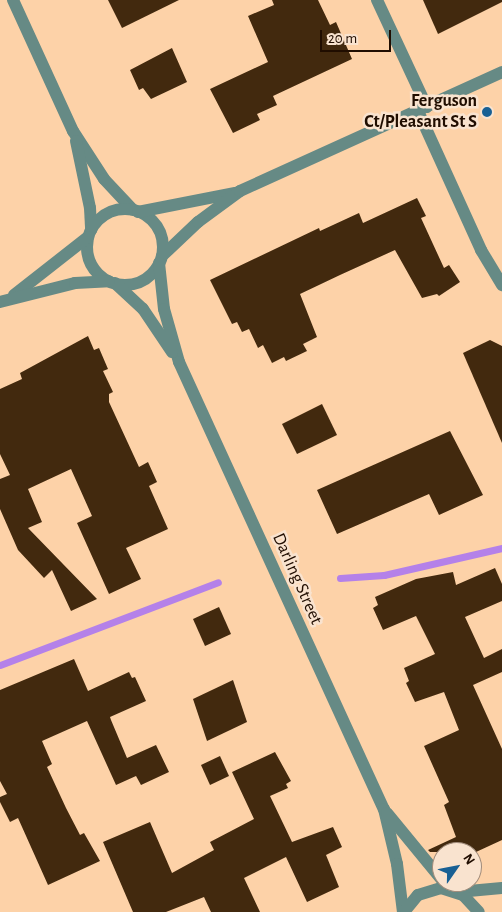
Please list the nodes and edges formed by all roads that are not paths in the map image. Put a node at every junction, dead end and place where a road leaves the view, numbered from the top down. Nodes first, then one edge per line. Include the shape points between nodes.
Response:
1 (13, 0) edge
2 (377, 0) edge
3 (502, 72) edge
4 (423, 109) junction
5 (73, 131) junction
6 (240, 192) junction
7 (135, 211) junction
8 (90, 233) junction
9 (160, 260) junction
10 (112, 282) junction
11 (502, 285) edge
12 (5, 300) edge
13 (179, 362) junction
14 (384, 809) junction
15 (432, 866) edge
16 (482, 887) edge
17 (502, 888) edge
18 (432, 890) edge
19 (458, 892) edge
20 (403, 912) edge
21 (479, 912) edge

1 - 5 street
2 - 4 street
3 - 4 street
4 - 6 street
4 - 11 street via 481,250
5 - 7 street via 104,179
5 - 8 street via 86,186
6 - 7 street
6 - 9 street via 198,222
7 - 8 street via 108,213
7 - 9 street via 157,228 162,240
8 - 10 street via 90,263
8 - 12 street
9 - 10 street via 139,281
9 - 13 street, Darling Street via 164,309
10 - 12 street via 75,283
10 - 13 street, Darling Street via 143,309
13 - 14 street, Darling Street
14 - 15 street, Darling Street
14 - 20 street, Darling Street via 397,864
16 - 17 street
18 - 20 street via 424,892
19 - 21 street, Darling Street

